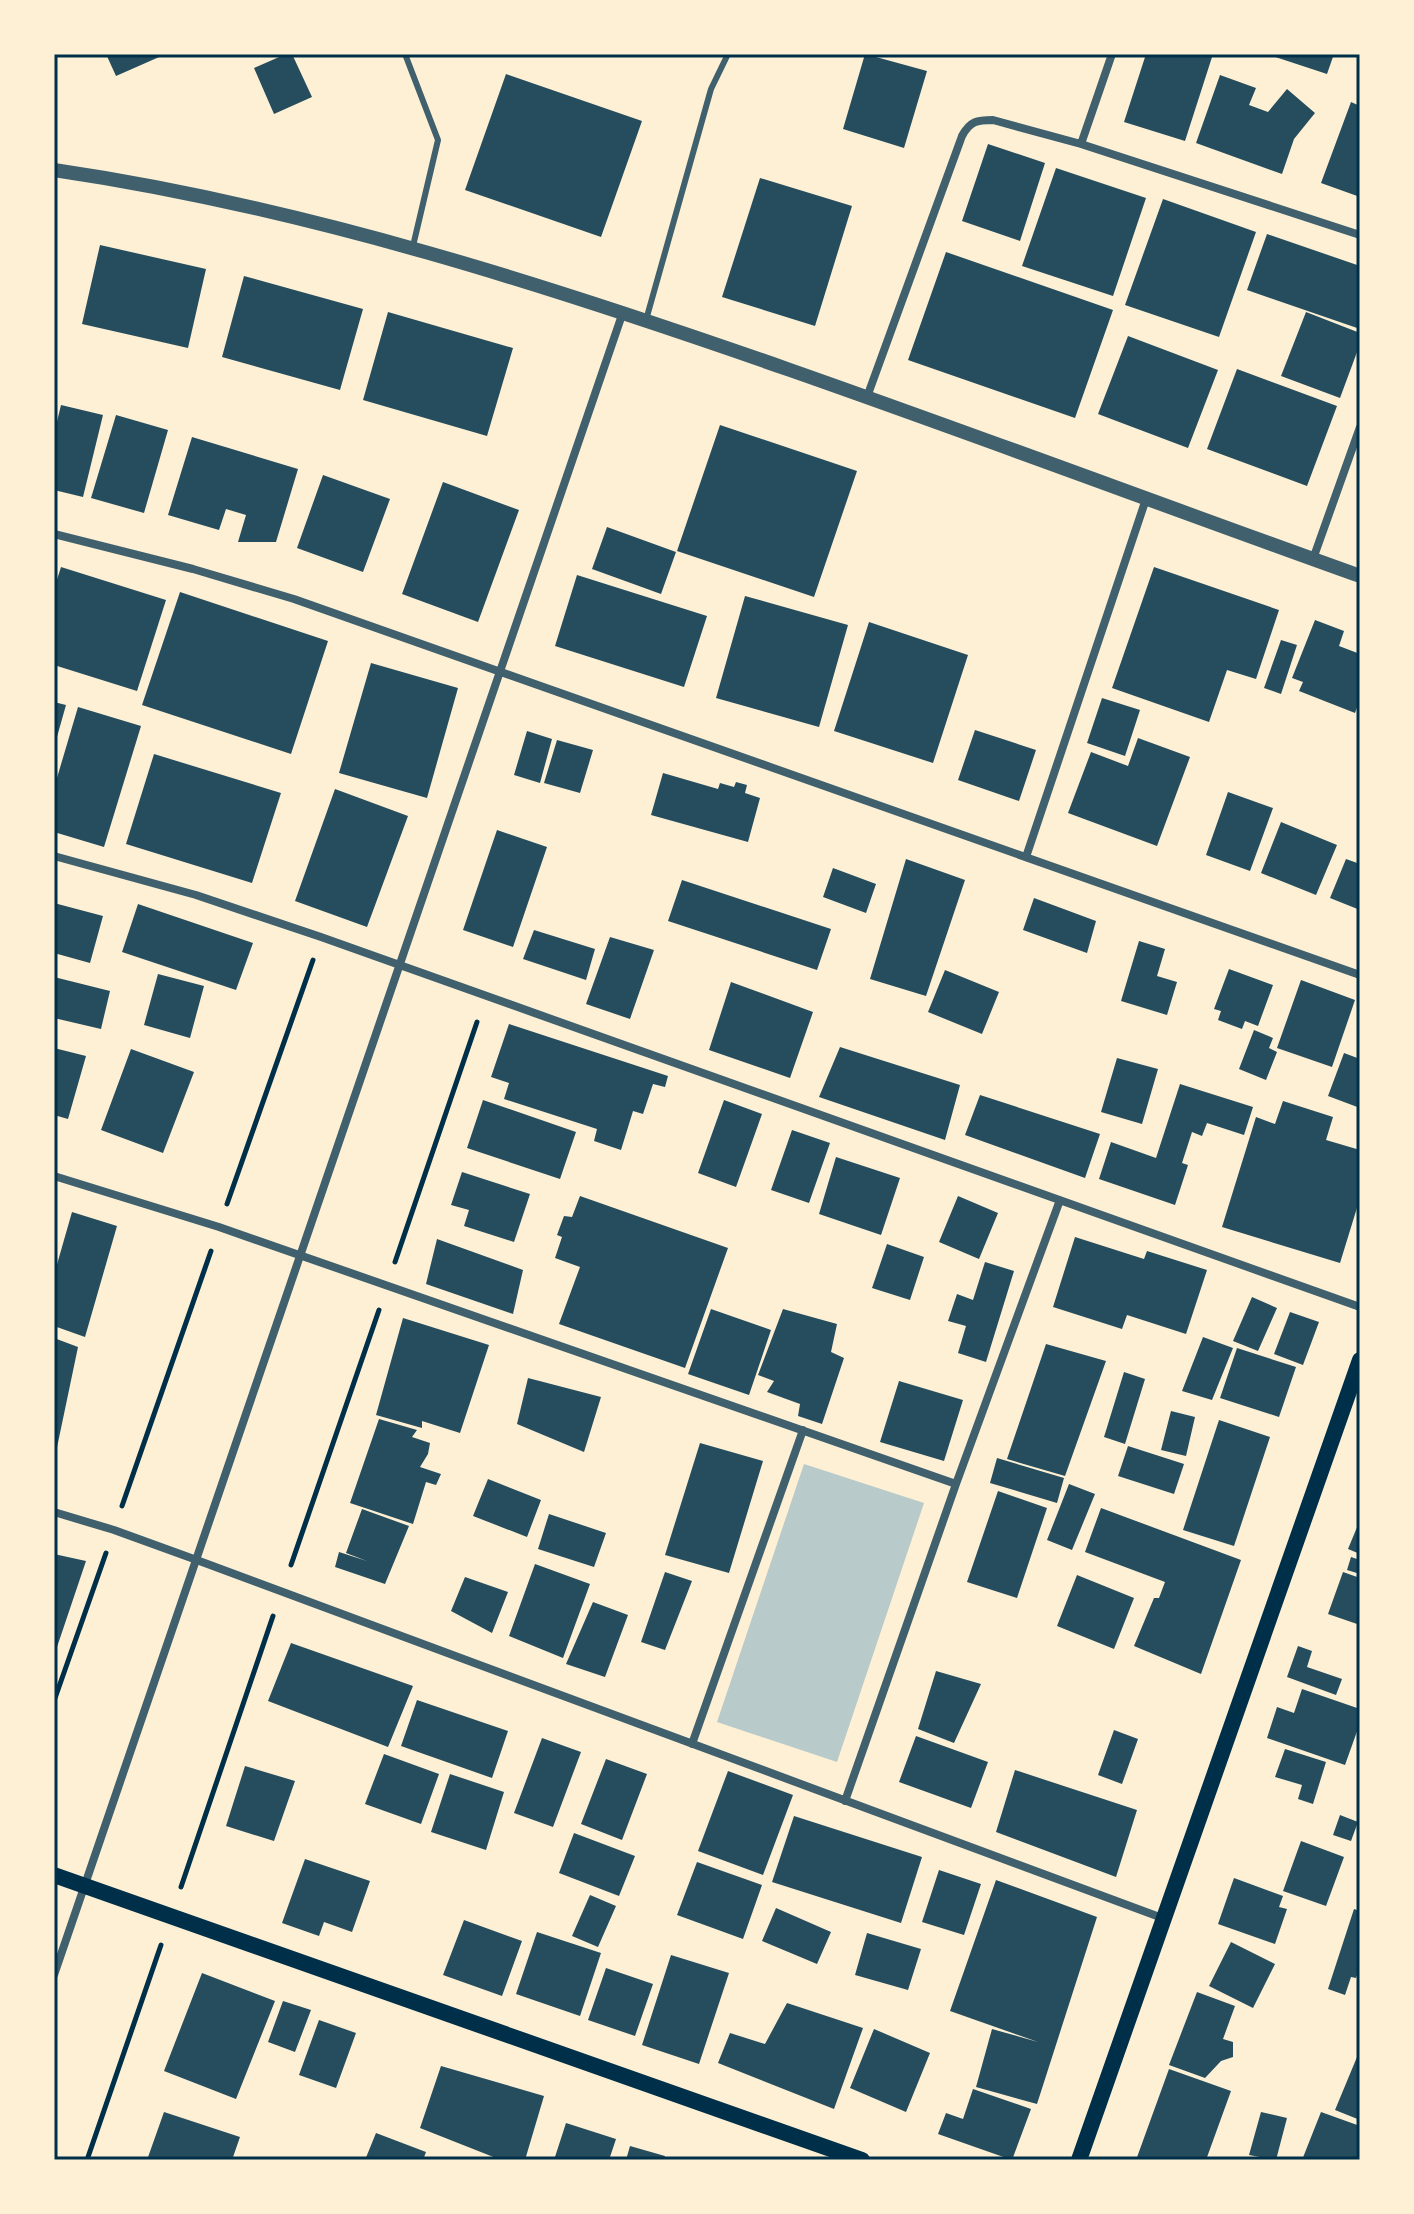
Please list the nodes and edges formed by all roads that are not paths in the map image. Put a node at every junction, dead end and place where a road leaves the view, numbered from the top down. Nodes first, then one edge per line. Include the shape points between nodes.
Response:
1 (405, 54) edge
2 (728, 54) edge
3 (1112, 54) edge
4 (1081, 144) junction
5 (54, 170) edge
6 (1360, 235) edge
7 (413, 250) junction
8 (623, 311) junction
9 (646, 320) junction
10 (867, 397) junction
11 (1360, 427) edge
12 (1146, 499) junction
13 (54, 534) edge
14 (1313, 559) junction
15 (1360, 576) edge
16 (500, 671) junction
17 (54, 856) edge
18 (1026, 857) junction
19 (399, 965) junction
20 (1360, 975) edge
21 (54, 1176) edge
22 (1060, 1200) junction
23 (299, 1254) junction
24 (1360, 1307) edge
25 (1360, 1360) edge
26 (803, 1430) junction
27 (956, 1484) junction
28 (54, 1512) edge
29 (194, 1559) junction
30 (692, 1744) junction
31 (845, 1801) junction
32 (54, 1875) edge
33 (86, 1887) junction
34 (1166, 1919) junction
35 (54, 1975) edge
36 (862, 2160) edge
37 (1079, 2160) edge

1 - 7 lane via 438,140
2 - 9 lane via 711,89
3 - 4 street
4 - 6 street
4 - 10 street via 993,120 968,124
5 - 7 street via 327,223
7 - 8 street
8 - 9 street
8 - 16 street
9 - 10 street
10 - 12 street
11 - 14 street
12 - 14 street
12 - 18 street
13 - 16 street via 294,599
14 - 15 street
16 - 18 street
16 - 19 street
17 - 19 street via 196,895
18 - 20 street
19 - 22 street
19 - 23 street
21 - 23 street
22 - 24 street
22 - 27 street
23 - 26 street
23 - 29 street
25 - 34 main road
26 - 27 street
26 - 30 street
27 - 31 street
28 - 29 street
29 - 30 street
29 - 33 street
30 - 31 street
31 - 34 street
32 - 33 main road
33 - 35 street
33 - 36 main road
34 - 37 main road

